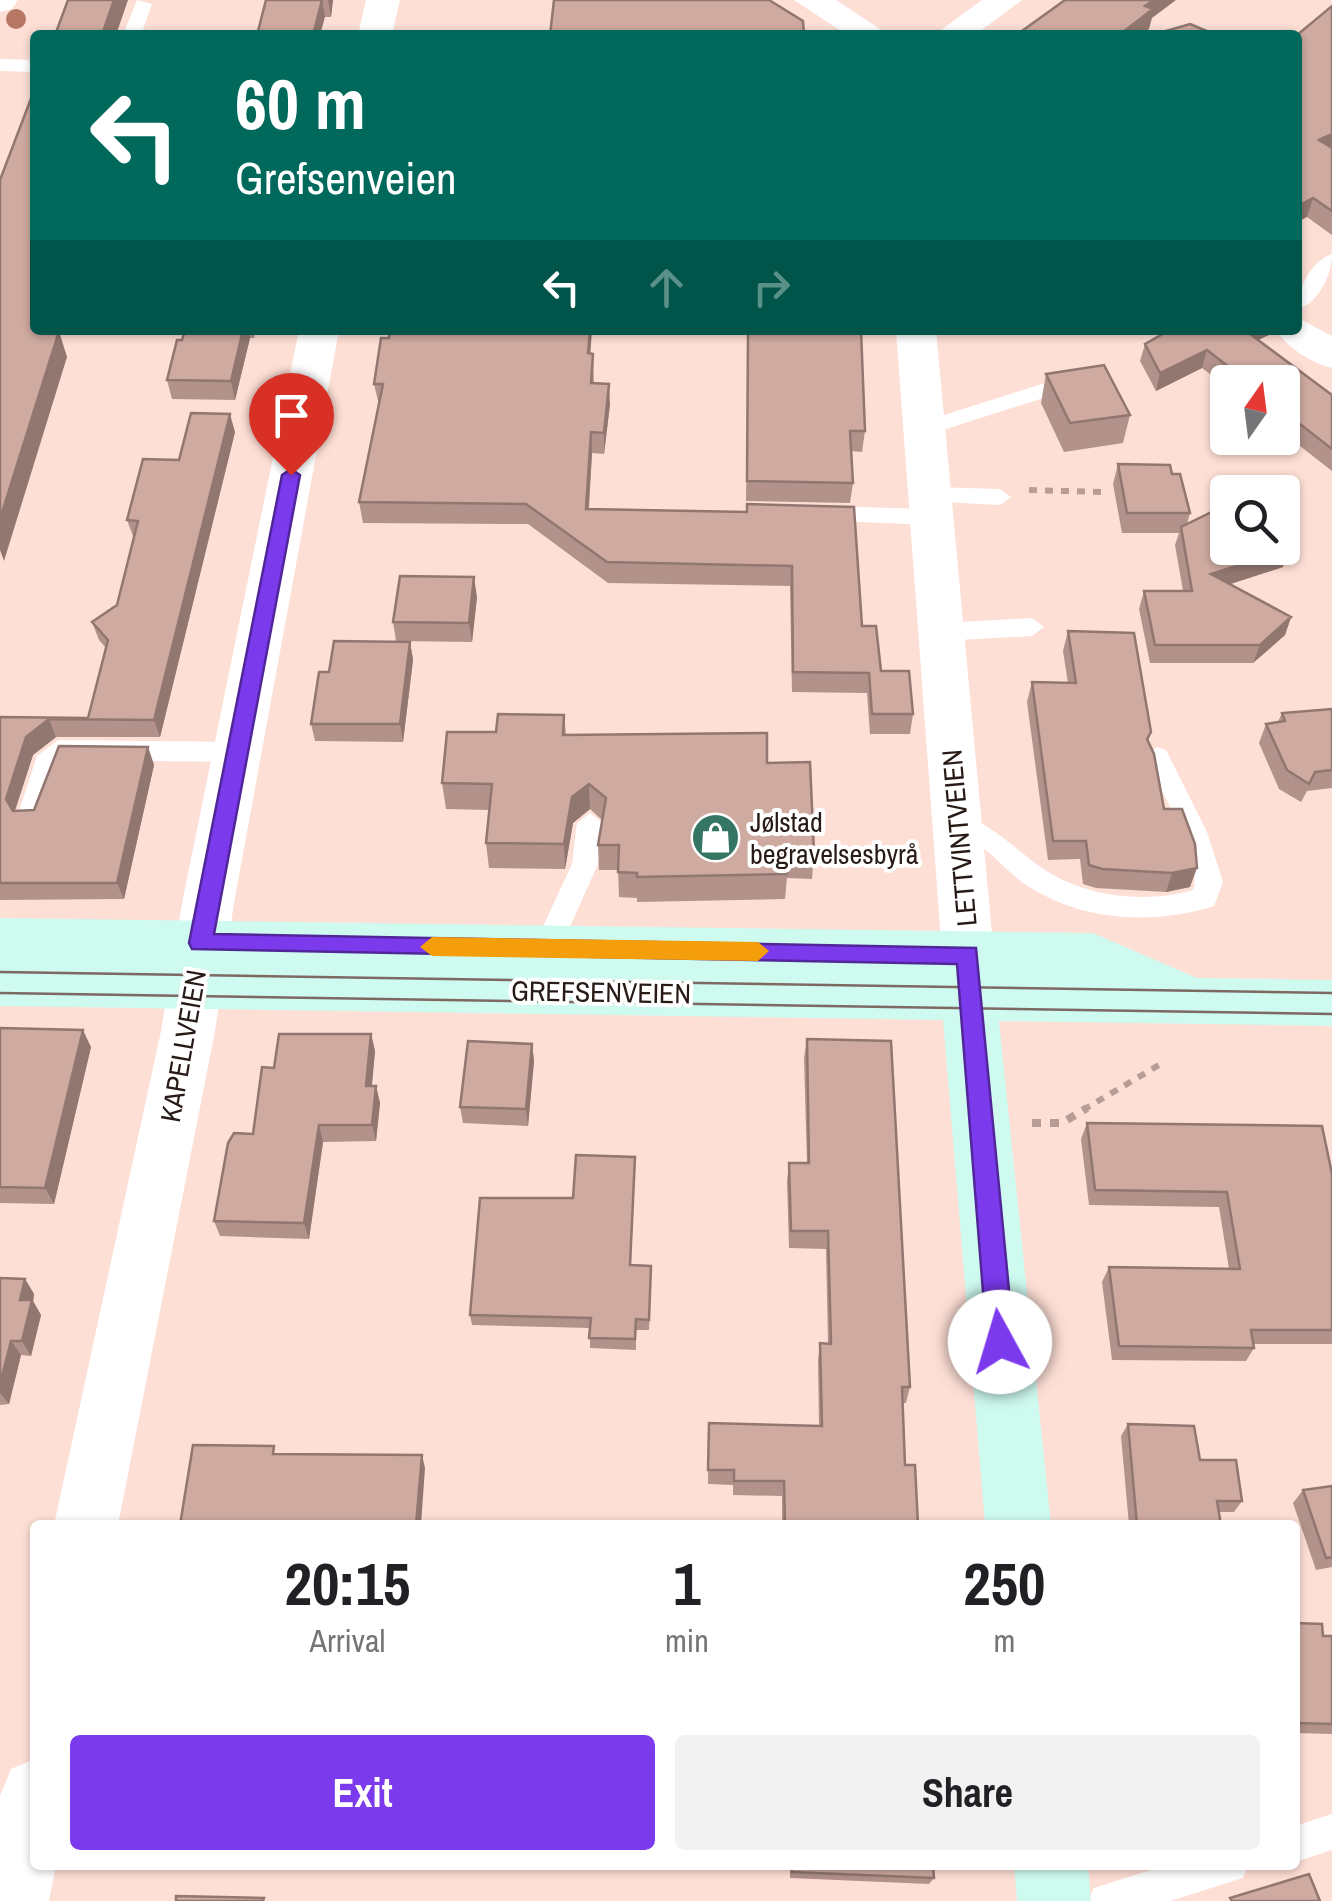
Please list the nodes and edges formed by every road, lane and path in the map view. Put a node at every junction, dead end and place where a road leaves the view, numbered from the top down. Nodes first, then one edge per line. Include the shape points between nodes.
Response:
1 (383, 0) edge
2 (811, 0) edge
3 (1004, 0) edge
4 (143, 4) dead end
5 (134, 30) edge
6 (376, 30) edge
7 (863, 30) edge
8 (959, 30) edge
9 (0, 65) edge
10 (30, 66) edge
11 (1332, 260) edge
12 (1302, 298) edge
13 (1302, 334) edge
14 (319, 335) edge
15 (916, 335) edge
16 (1332, 356) edge
17 (1068, 383) edge
18 (924, 428) junction
19 (1102, 492) dead end
20 (1012, 494) joint
21 (931, 506) junction
22 (794, 514) edge
23 (1032, 627) dead end
24 (941, 632) junction
25 (237, 752) junction
26 (1158, 757) edge
27 (30, 817) edge
28 (590, 823) dead end
29 (958, 823) junction
30 (0, 940) edge
31 (547, 948) junction
32 (197, 964) junction
33 (969, 976) junction
34 (0, 983) edge
35 (1332, 1003) edge
36 (1159, 1065) dead end
37 (1062, 1123) dead end
38 (87, 1520) edge
39 (1018, 1520) edge
40 (30, 1819) edge
41 (1332, 1832) edge
42 (1300, 1842) edge
43 (1051, 1870) edge
44 (1213, 1870) edge
45 (14, 1901) edge
46 (1054, 1901) edge
47 (1107, 1901) edge

1 - 6 street
2 - 7 street
3 - 8 street
4 - 5 lane
9 - 10 lane
11 - 12 lane
13 - 16 street
14 - 25 street, KAPELLVEIEN
15 - 18 street, LETTVINTVEIEN
17 - 18 lane
18 - 21 street, LETTVINTVEIEN
19 - 20 path
20 - 21 lane
21 - 22 lane
21 - 24 street, LETTVINTVEIEN
23 - 24 lane
24 - 29 street, LETTVINTVEIEN
25 - 27 lane via 58,750 50,756
25 - 32 street, KAPELLVEIEN
26 - 29 lane via 1210,882 1204,898 1188,904 1073,897 1032,874 982,829
28 - 31 lane via 585,864
29 - 33 street, LETTVINTVEIEN
30 - 32 main road, GREFSENVEIEN
31 - 32 main road, GREFSENVEIEN
31 - 33 main road, GREFSENVEIEN
32 - 33 main road, GREFSENVEIEN
32 - 34 main road, GREFSENVEIEN
32 - 38 street, KAPELLVEIEN
33 - 35 main road, GREFSENVEIEN via 1202,1002
33 - 39 main road, LETTVINTVEIEN
36 - 37 path
40 - 45 street
41 - 42 lane
43 - 46 main road
44 - 47 lane

